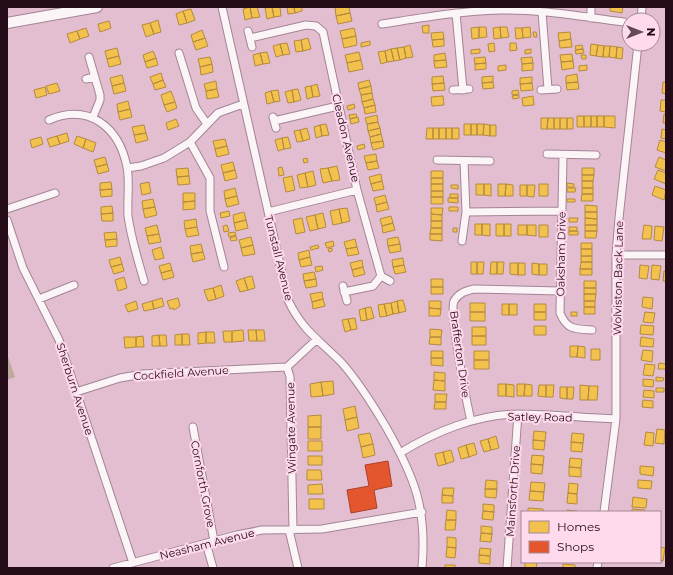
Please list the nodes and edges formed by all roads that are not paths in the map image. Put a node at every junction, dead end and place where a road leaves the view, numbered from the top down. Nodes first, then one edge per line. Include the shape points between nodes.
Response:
1 (97, 7) edge
2 (222, 7) edge
3 (591, 7) edge
4 (500, 9) edge
5 (542, 12) junction
6 (456, 13) junction
7 (591, 18) junction
8 (621, 22) edge
9 (7, 23) edge
10 (382, 24) dead end
11 (252, 47) dead end
12 (637, 52) edge
13 (178, 53) dead end
14 (89, 57) dead end
15 (95, 77) junction
16 (86, 79) dead end
17 (557, 89) dead end
18 (453, 90) dead end
19 (243, 104) junction
20 (338, 106) junction
21 (93, 117) junction
22 (49, 120) dead end
23 (274, 122) dead end
24 (208, 124) junction
25 (190, 142) junction
26 (547, 154) dead end
27 (563, 154) junction
28 (596, 156) dead end
29 (438, 160) dead end
30 (464, 161) junction
31 (490, 161) dead end
32 (127, 168) junction
33 (357, 190) junction
34 (55, 193) dead end
35 (40, 198) junction
36 (42, 206) dead end
37 (7, 209) edge
38 (561, 211) junction
39 (268, 212) junction
40 (466, 212) junction
41 (7, 220) edge
42 (462, 241) dead end
43 (616, 255) junction
44 (666, 255) edge
45 (224, 267) dead end
46 (381, 276) junction
47 (144, 281) dead end
48 (390, 282) dead end
49 (74, 285) dead end
50 (66, 289) junction
51 (560, 291) junction
52 (69, 297) dead end
53 (39, 299) junction
54 (347, 301) dead end
55 (592, 330) dead end
56 (316, 340) junction
57 (288, 367) junction
58 (76, 392) junction
59 (518, 414) junction
60 (616, 420) junction
61 (470, 421) junction
62 (193, 427) dead end
63 (400, 453) junction
64 (604, 511) edge
65 (422, 512) junction
66 (291, 530) junction
67 (214, 541) junction
68 (206, 543) junction
69 (129, 565) edge
70 (113, 568) edge
71 (213, 568) edge
72 (298, 568) edge
73 (422, 568) edge
74 (507, 568) edge

1 - 9 street
2 - 19 street, Tunstall Avenue
3 - 7 street
4 - 5 street
4 - 6 street
5 - 7 street
5 - 17 street via 544,89
6 - 10 street
6 - 18 street via 466,90
7 - 8 street
11 - 20 street, Cleadon Avenue via 249,35 306,25 316,26 323,32
12 - 43 street, Wolviston Back Lane
13 - 24 street via 196,108
14 - 15 street
15 - 16 street
15 - 21 street via 100,100
19 - 24 street via 218,113
19 - 39 street, Tunstall Avenue
20 - 23 street
20 - 33 street, Cleadon Avenue
21 - 22 street via 73,113
21 - 32 street via 111,132 120,146
24 - 25 street
25 - 32 street via 164,158
25 - 45 street via 210,178 209,203
26 - 27 street
27 - 28 street
27 - 38 street, Oaksham Drive
29 - 30 street
30 - 31 street
30 - 40 street
32 - 47 street via 130,228
33 - 39 street
33 - 46 street, Cleadon Avenue
34 - 35 street
35 - 36 street
35 - 37 street
38 - 40 street
38 - 51 street, Oaksham Drive
39 - 56 street, Tunstall Avenue via 288,300 295,316
40 - 42 street
41 - 53 street, Sherburn Avenue via 23,268
43 - 44 street
43 - 60 street, Wolviston Back Lane
46 - 48 street
46 - 54 street via 373,286 343,289
49 - 50 street
50 - 52 street
50 - 53 street
51 - 55 street, Oaksham Drive via 560,313 563,321 574,329
51 - 61 street, Brafferton Drive via 474,289 462,292 457,297 453,303 454,323
53 - 58 street, Sherburn Avenue via 59,340
56 - 57 street, Wingate Avenue
56 - 63 street, Tunstall Avenue via 353,378 377,412
57 - 58 street, Cockfield Avenue via 143,374 120,378
57 - 66 street, Wingate Avenue
58 - 69 street, Sherburn Avenue
59 - 60 street, Satley Road
59 - 61 street, Satley Road
59 - 74 street, Mainsforth Drive
60 - 64 street, Wolviston Back Lane
61 - 63 street, Satley Road via 417,442
62 - 67 street, Cornforth Grove
63 - 65 street, Tunstall Avenue via 411,473
65 - 66 street, Neasham Avenue via 322,529
65 - 73 street, Tunstall Avenue via 425,539
66 - 67 street, Neasham Avenue via 262,530
66 - 72 street, Wingate Avenue
67 - 68 street, Neasham Avenue
68 - 69 street, Neasham Avenue
68 - 71 street
69 - 70 street, Neasham Avenue

